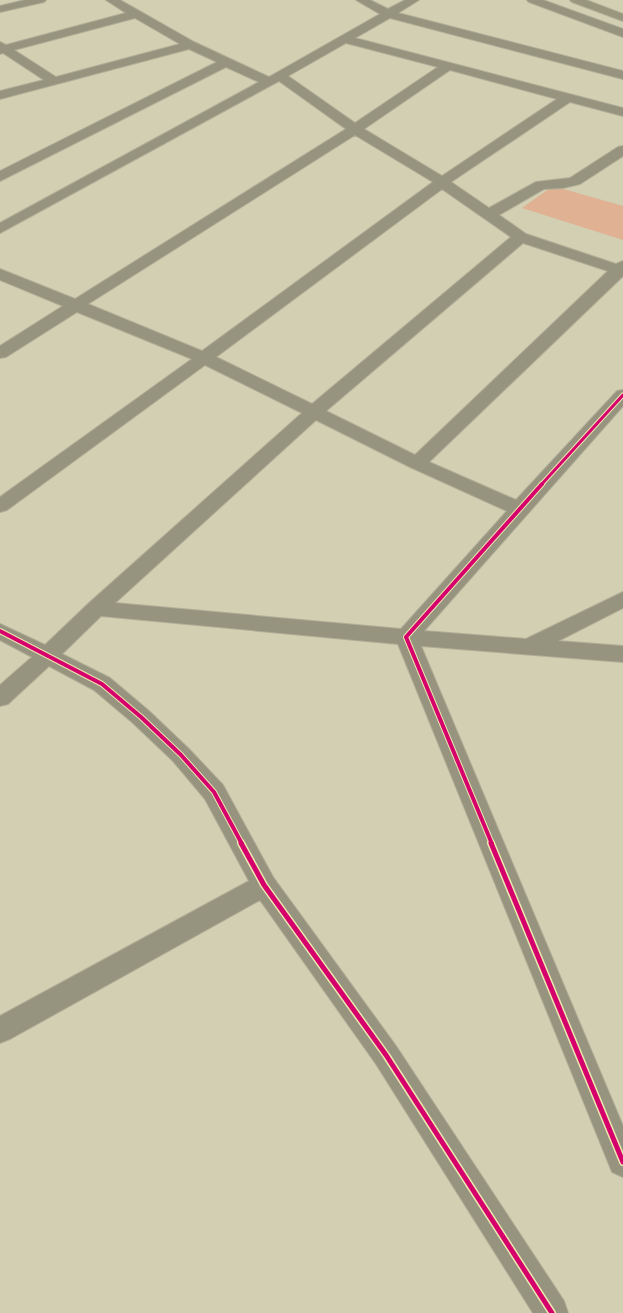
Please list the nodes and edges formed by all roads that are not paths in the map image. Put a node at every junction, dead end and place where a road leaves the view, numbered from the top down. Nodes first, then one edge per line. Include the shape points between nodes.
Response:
1 (40, 0) edge
2 (112, 0) edge
3 (362, 0) edge
4 (413, 0) edge
5 (533, 0) edge
6 (576, 0) edge
7 (604, 0) edge
8 (623, 7) edge
9 (0, 10) edge
10 (136, 14) junction
11 (388, 14) junction
12 (623, 18) edge
13 (623, 33) edge
14 (345, 38) junction
15 (190, 45) junction
16 (1, 48) edge
17 (226, 62) junction
18 (448, 66) junction
19 (623, 75) edge
20 (274, 79) junction
21 (54, 81) junction
22 (0, 95) edge
23 (567, 98) junction
24 (623, 112) edge
25 (355, 129) junction
26 (623, 150) edge
27 (0, 176) edge
28 (442, 182) junction
29 (489, 214) junction
30 (0, 229) edge
31 (521, 237) junction
32 (622, 269) edge
33 (0, 274) edge
34 (76, 305) junction
35 (0, 353) edge
36 (204, 358) junction
37 (620, 402) edge
38 (315, 411) junction
39 (417, 463) junction
40 (0, 506) edge
41 (519, 509) junction
42 (623, 599) edge
43 (96, 608) junction
44 (0, 631) edge
45 (406, 637) junction
46 (530, 646) junction
47 (623, 654) edge
48 (48, 655) junction
49 (0, 698) edge
50 (264, 886) junction
51 (0, 1030) edge
52 (623, 1162) edge
53 (552, 1313) edge

1 - 9 street
2 - 10 street
3 - 11 street
4 - 11 street
5 - 13 street
6 - 12 main road
7 - 8 main road
10 - 15 street
10 - 16 street
11 - 14 street
11 - 19 street
14 - 18 street
14 - 20 street
15 - 17 street
15 - 21 street
16 - 21 street
17 - 20 street
17 - 27 street
18 - 23 street
18 - 25 street
20 - 25 street
20 - 30 street
21 - 22 street
23 - 24 street
23 - 28 street
25 - 28 street
25 - 34 street
26 - 29 street via 575,181 541,185
28 - 29 street
28 - 36 street
29 - 31 street
31 - 32 street
31 - 38 street
32 - 39 street
33 - 34 street
34 - 35 street
34 - 36 street
36 - 38 street
36 - 40 street
37 - 41 street
38 - 39 street
38 - 43 street
39 - 41 street
41 - 45 street
42 - 46 street
43 - 45 street
43 - 48 street
44 - 48 street
45 - 46 street
45 - 52 street
46 - 47 street
48 - 49 street
48 - 50 street via 102,684 181,755 214,792
50 - 51 street
50 - 53 street via 386,1055

